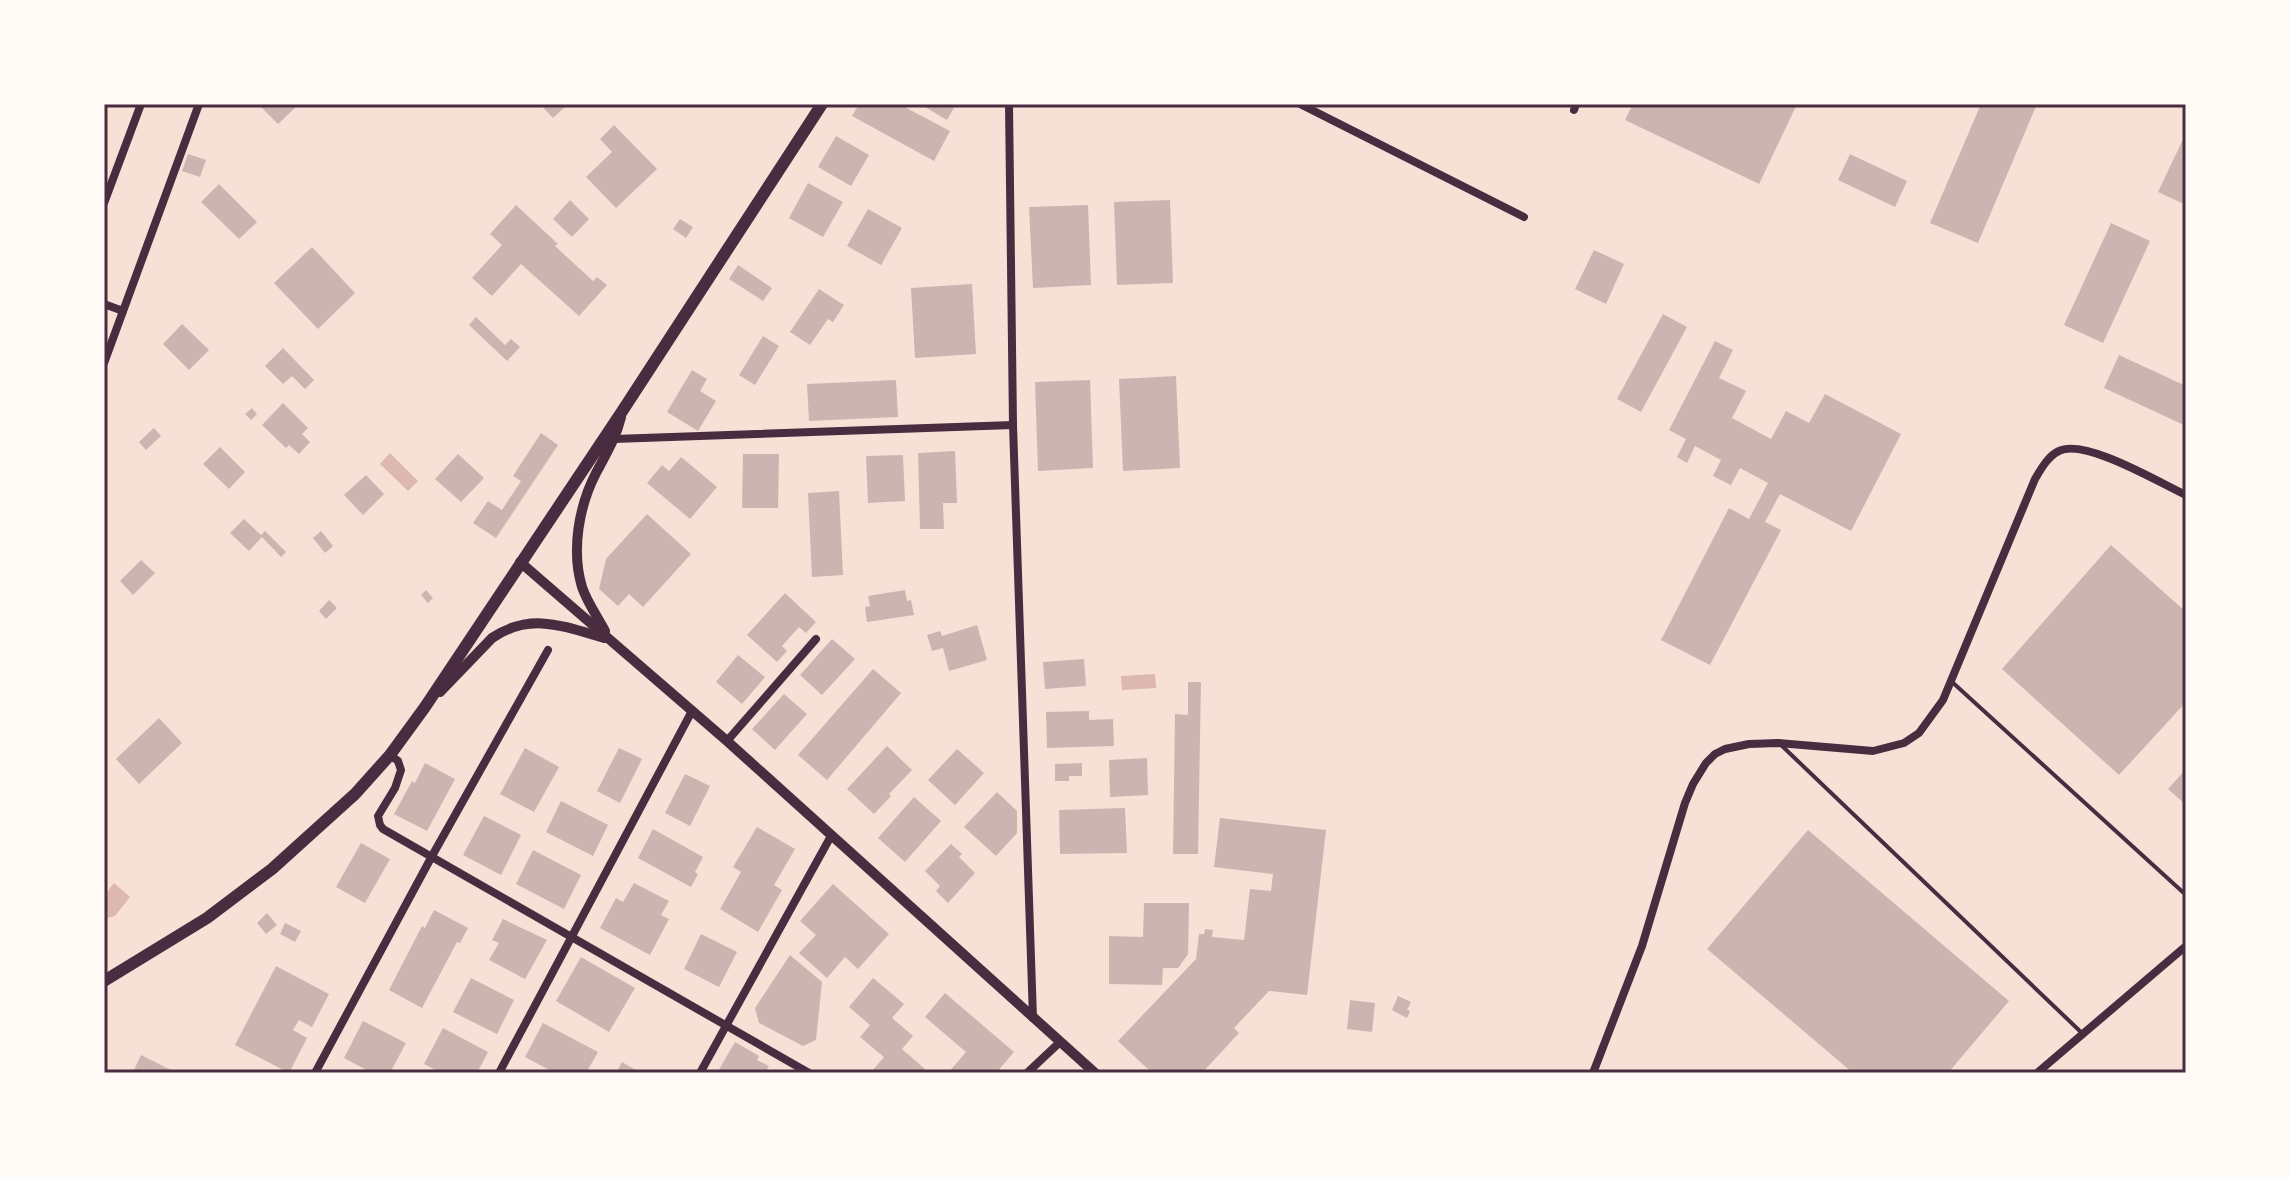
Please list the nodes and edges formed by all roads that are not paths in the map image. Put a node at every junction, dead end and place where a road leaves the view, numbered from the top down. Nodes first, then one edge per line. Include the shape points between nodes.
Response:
1 (141, 104) edge
2 (199, 104) edge
3 (822, 104) edge
4 (1009, 104) edge
5 (1300, 104) edge
6 (104, 203) edge
7 (1524, 217) dead end
8 (104, 304) edge
9 (123, 311) junction
10 (104, 363) edge
11 (623, 410) junction
12 (1013, 425) junction
13 (614, 439) junction
14 (2186, 495) edge
15 (520, 562) junction
16 (610, 639) junction
17 (816, 639) dead end
18 (548, 650) dead end
19 (1951, 681) junction
20 (425, 707) junction
21 (692, 711) junction
22 (727, 741) junction
23 (1778, 743) junction
24 (390, 755) junction
25 (831, 836) junction
26 (432, 856) junction
27 (2186, 895) edge
28 (572, 937) junction
29 (2186, 946) edge
30 (104, 981) edge
31 (1033, 1018) junction
32 (728, 1027) junction
33 (2083, 1034) junction
34 (1060, 1042) junction
35 (315, 1073) edge
36 (499, 1073) edge
37 (700, 1073) edge
38 (809, 1073) edge
39 (1027, 1073) edge
40 (1095, 1073) edge
41 (1593, 1073) edge
42 (2037, 1073) edge

1 - 6 street
2 - 9 street
3 - 11 main road
4 - 12 street
5 - 7 street
8 - 9 street
9 - 10 street
11 - 13 street
11 - 15 main road
12 - 13 street
12 - 31 street
13 - 16 street via 585,500 578,549 585,594
14 - 19 street via 2101,453 2059,450 2035,479
15 - 16 street
15 - 20 main road
16 - 20 street via 553,624 511,628 481,648
16 - 21 street
17 - 22 street
18 - 26 street
19 - 23 street via 1933,716 1904,743 1873,751
19 - 27 lane
20 - 24 main road
21 - 22 street
21 - 28 street
22 - 25 street
23 - 33 lane
23 - 41 street via 1749,744 1715,754 1693,784 1642,946
24 - 26 street via 401,770 380,810 380,825
24 - 30 main road via 272,869 207,918
25 - 31 street
25 - 32 street
26 - 28 street
26 - 35 street
28 - 32 street
28 - 36 street
29 - 33 street
31 - 34 street
32 - 37 street
32 - 38 street
33 - 42 street
34 - 39 street
34 - 40 street

